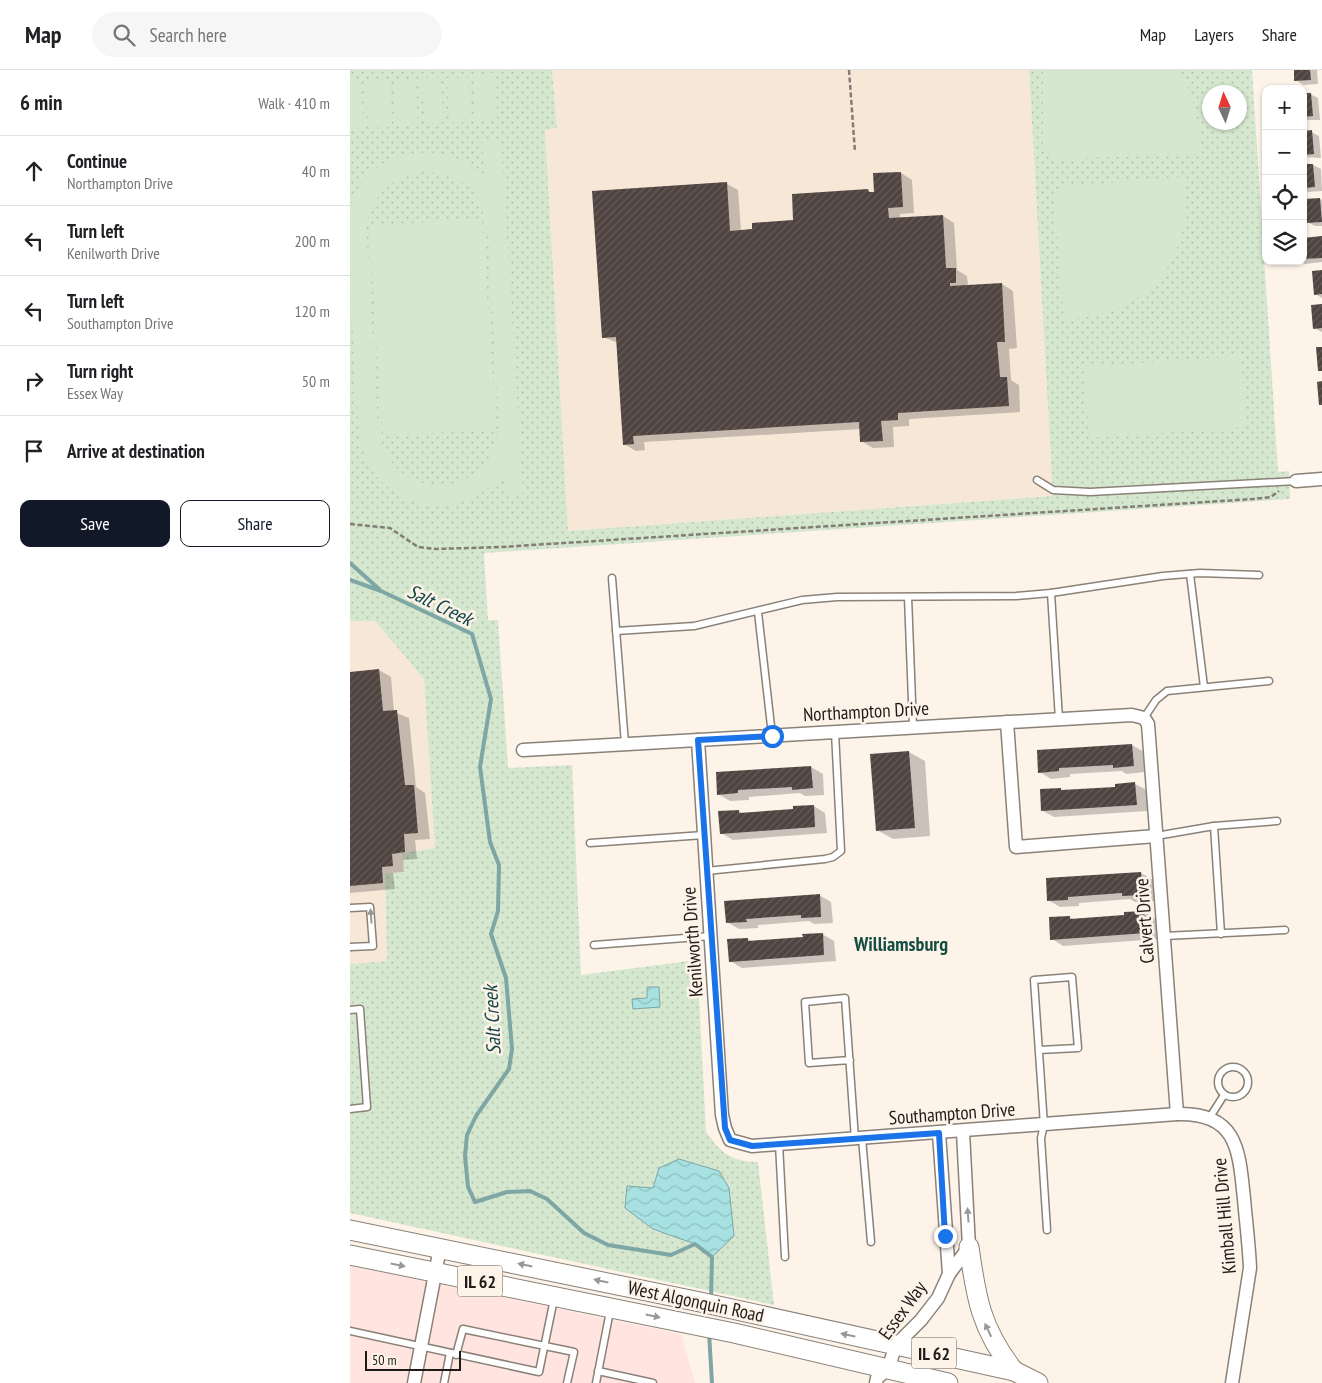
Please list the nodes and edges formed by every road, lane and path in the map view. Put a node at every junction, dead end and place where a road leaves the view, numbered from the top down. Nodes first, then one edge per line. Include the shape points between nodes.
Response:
1 (849, 70) edge
2 (855, 152) dead end
3 (1322, 479) edge
4 (1037, 480) dead end
5 (1296, 481) junction
6 (350, 524) edge
7 (1190, 574) junction
8 (1259, 575) dead end
9 (612, 578) dead end
10 (1050, 593) junction
11 (908, 597) junction
12 (758, 612) junction
13 (616, 631) junction
14 (1269, 681) dead end
15 (1204, 687) junction
16 (1059, 719) junction
17 (1146, 721) junction
18 (1007, 722) junction
19 (913, 727) junction
20 (835, 732) junction
21 (772, 736) junction
22 (698, 740) junction
23 (625, 744) junction
24 (523, 750) dead end
25 (1277, 822) dead end
26 (1214, 826) junction
27 (704, 835) junction
28 (1156, 836) junction
29 (590, 843) dead end
30 (706, 871) junction
31 (350, 908) edge
32 (1285, 930) dead end
33 (1220, 934) junction
34 (711, 936) junction
35 (1164, 936) junction
36 (594, 945) dead end
37 (350, 948) edge
38 (350, 1010) edge
39 (1039, 1050) junction
40 (850, 1060) junction
41 (1224, 1095) junction
42 (350, 1109) edge
43 (1177, 1114) junction
44 (1210, 1117) junction
45 (1044, 1125) junction
46 (963, 1132) junction
47 (939, 1133) junction
48 (859, 1138) junction
49 (730, 1140) joint
50 (779, 1144) junction
51 (350, 1230) edge
52 (1047, 1230) dead end
53 (871, 1242) dead end
54 (969, 1247) junction
55 (440, 1248) junction
56 (350, 1255) edge
57 (786, 1257) dead end
58 (435, 1272) junction
59 (949, 1274) junction
60 (554, 1296) junction
61 (611, 1307) junction
62 (350, 1331) edge
63 (896, 1345) junction
64 (421, 1346) junction
65 (545, 1346) junction
66 (453, 1354) junction
67 (1014, 1370) junction
68 (598, 1371) junction
69 (885, 1378) edge
70 (414, 1383) edge
71 (444, 1383) edge
72 (567, 1383) edge
73 (596, 1383) edge
74 (653, 1383) edge
75 (948, 1383) edge
76 (1038, 1383) edge
77 (1232, 1383) edge

1 - 2 path
3 - 5 street
4 - 5 lane via 1053,490 1090,492
5 - 6 path via 1271,496 1253,500 501,547 418,547 390,528
7 - 8 lane
7 - 10 lane
7 - 15 lane
9 - 13 lane
10 - 11 lane
10 - 16 lane
11 - 12 lane via 802,600
11 - 19 lane
12 - 13 lane via 694,626
12 - 21 lane
13 - 23 lane
14 - 15 lane
15 - 17 lane via 1167,691 1156,700
16 - 17 street, Northampton Drive via 1132,715
16 - 18 street, Northampton Drive
17 - 28 street, Calvert Drive
18 - 19 street, Northampton Drive
18 - 28 street via 1016,847
19 - 20 street, Northampton Drive
20 - 21 street, Northampton Drive
20 - 30 lane via 841,851 825,859
21 - 22 street, Northampton Drive
22 - 23 street, Northampton Drive
22 - 27 street, Kenilworth Drive
23 - 24 street, Northampton Drive
25 - 26 lane
26 - 28 lane
26 - 33 lane
27 - 29 lane
27 - 30 street, Kenilworth Drive
28 - 35 street, Calvert Drive
30 - 34 street, Kenilworth Drive
37 -> 31 lane via 373,946 370,907
32 - 33 lane
33 - 35 lane
34 - 36 lane
34 - 49 street, Kenilworth Drive via 722,1115
35 - 43 street, Calvert Drive
38 - 42 lane via 360,1009 367,1107
39 - 39 lane via 1034,980 1072,977 1078,1048
39 - 45 lane
40 - 40 lane via 845,998 805,1002 809,1063
40 - 48 lane
41 - 41 lane via 1218,1086 1219,1076 1226,1068 1241,1068 1248,1076 1246,1090 1234,1097
41 - 44 lane
43 - 44 street
43 - 45 street, Southampton Drive
44 - 77 street, Kimball Hill Drive via 1223,1128 1239,1152 1250,1249 1250,1268
45 - 46 street, Southampton Drive
45 - 52 lane via 1041,1138
46 - 47 street, Southampton Drive
54 -> 46 street
47 - 48 street, Southampton Drive
47 - 59 street, Essex Way
48 - 50 street, Southampton Drive
48 - 53 lane
49 - 50 street, Southampton Drive via 752,1146
50 - 57 lane
51 - 55 main road, West Algonquin Road / IL 62
54 - 59 street, Essex Way
67 -> 54 main road via 996,1348 983,1319
55 - 58 street
63 -> 55 main road, West Algonquin Road / IL 62
56 -> 58 main road, West Algonquin Road / IL 62
58 - 60 main road, West Algonquin Road / IL 62
58 - 64 street
59 - 63 street, Essex Way via 938,1298
60 - 61 main road, West Algonquin Road / IL 62
60 - 65 lane
61 - 68 lane
61 -> 69 main road, West Algonquin Road / IL 62 via 734,1334
62 - 64 lane
63 - 67 main road, West Algonquin Road / IL 62
63 - 69 street, Essex Way
64 - 66 lane
64 - 70 street
65 - 66 lane via 462,1329
65 - 66 lane via 539,1372
65 - 72 lane via 574,1352
66 - 71 lane
67 - 76 main road, West Algonquin Road / IL 62
68 - 73 lane
68 - 74 lane
69 - 75 main road, West Algonquin Road / IL 62

